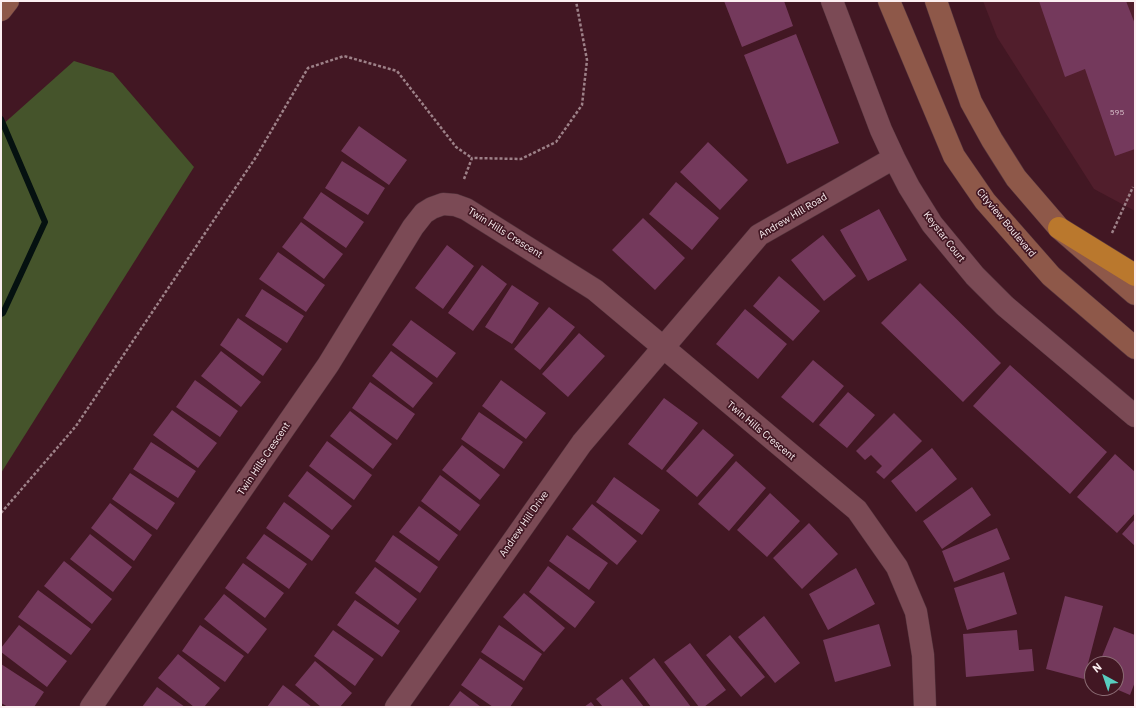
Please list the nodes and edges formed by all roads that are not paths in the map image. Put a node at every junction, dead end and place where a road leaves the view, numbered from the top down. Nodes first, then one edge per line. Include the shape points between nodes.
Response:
1 (8, 1) edge
2 (832, 1) edge
3 (889, 1) edge
4 (936, 1) edge
5 (1, 10) edge
6 (894, 158) junction
7 (1059, 228) junction
8 (1135, 275) edge
9 (1135, 294) edge
10 (663, 348) junction
11 (1135, 348) edge
12 (1135, 416) edge
13 (91, 707) edge
14 (396, 707) edge
15 (925, 707) edge

1 - 5 main road
2 - 6 street, Keystar Court
3 - 11 main road, Cityview Boulevard via 954,156 985,201 1051,276
4 - 7 main road via 971,102 1016,178
6 - 10 street, Andrew Hill Road via 759,235
6 - 12 street, Keystar Court via 932,224 975,276 1006,306
7 - 8 highway
7 - 9 main road
10 - 13 street, Twin Hills Crescent via 595,290 466,209 455,204 443,204 424,213 328,365
10 - 14 street, Andrew Hill Drive via 582,443
10 - 15 street, Twin Hills Crescent via 857,510 897,567 916,612 923,655

